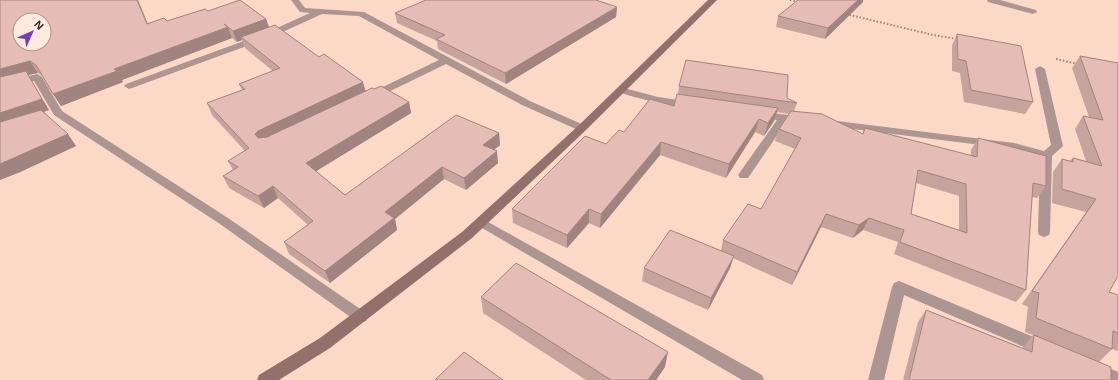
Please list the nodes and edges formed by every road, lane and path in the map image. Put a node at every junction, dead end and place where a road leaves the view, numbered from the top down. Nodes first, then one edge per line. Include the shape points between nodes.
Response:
1 (294, 0) edge
2 (713, 0) edge
3 (790, 0) edge
4 (990, 0) edge
5 (803, 3) edge
6 (320, 11) junction
7 (1033, 12) dead end
8 (844, 14) edge
9 (962, 40) edge
10 (1053, 58) dead end
11 (446, 60) junction
12 (1083, 65) edge
13 (1040, 69) dead end
14 (0, 86) edge
15 (129, 86) dead end
16 (620, 90) junction
17 (360, 102) edge
18 (705, 107) edge
19 (745, 112) edge
20 (784, 118) junction
21 (582, 128) junction
22 (1046, 154) junction
23 (744, 175) dead end
24 (481, 222) junction
25 (1044, 232) dead end
26 (361, 317) junction
27 (1060, 354) edge
28 (1082, 364) edge
29 (1118, 379) edge
30 (266, 380) edge
31 (756, 380) edge
32 (876, 380) edge

1 - 6 street via 303,10
2 - 16 street
3 - 5 path
4 - 7 street
6 - 11 street via 361,14
6 - 15 street via 271,34
8 - 9 path
10 - 12 path
11 - 17 street
11 - 21 street via 526,104
13 - 22 street via 1057,146
14 - 26 street via 37,77 54,114 224,221
16 - 18 street via 658,100
16 - 21 street
19 - 20 street
20 - 22 street via 1014,146
20 - 23 street
21 - 24 street
22 - 25 street
24 - 26 street via 439,258
24 - 31 street
26 - 30 street
27 - 32 street via 899,287
28 - 29 street

